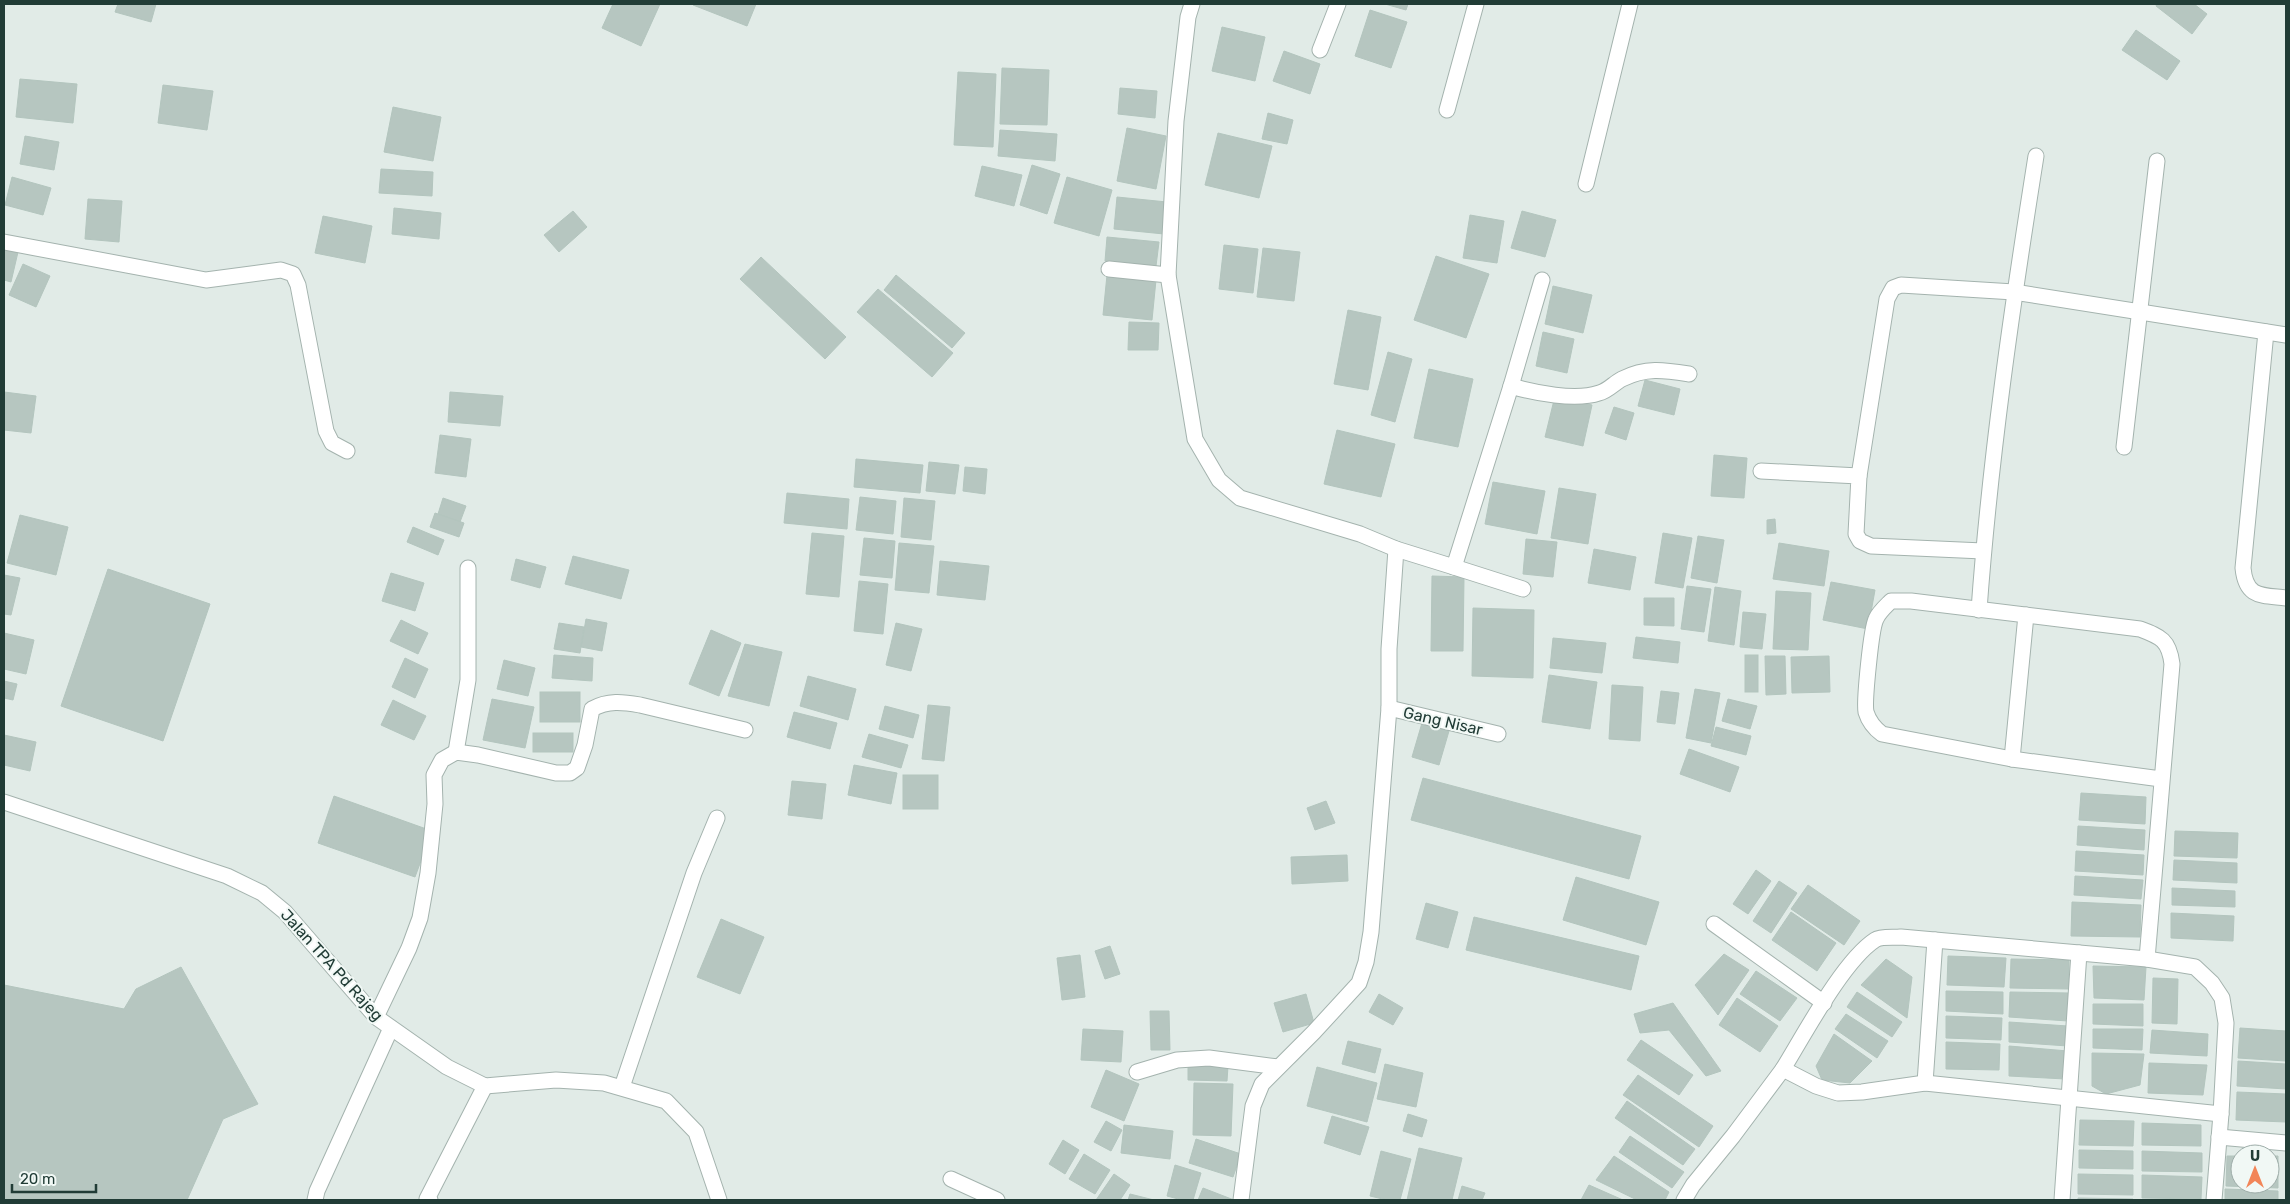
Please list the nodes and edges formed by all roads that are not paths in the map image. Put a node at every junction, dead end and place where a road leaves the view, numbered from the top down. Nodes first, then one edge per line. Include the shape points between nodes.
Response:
1 (1192, 4) edge
2 (1338, 4) edge
3 (1476, 4) edge
4 (1630, 4) edge
5 (1320, 50) dead end
6 (1447, 110) dead end
7 (2036, 156) dead end
8 (2157, 161) dead end
9 (1586, 184) dead end
10 (4, 242) edge
11 (1109, 269) dead end
12 (1168, 275) junction
13 (1542, 280) dead end
14 (2014, 292) junction
15 (2139, 312) junction
16 (2266, 332) junction
17 (2286, 335) edge
18 (1689, 374) dead end
19 (1511, 386) junction
20 (2124, 447) dead end
21 (347, 451) dead end
22 (1760, 471) dead end
23 (1859, 476) junction
24 (1396, 549) junction
25 (1983, 551) junction
26 (1454, 567) junction
27 (468, 568) dead end
28 (1523, 588) dead end
29 (2286, 598) edge
30 (1979, 610) junction
31 (2026, 615) junction
32 (1389, 708) junction
33 (744, 730) dead end
34 (1498, 734) dead end
35 (456, 752) junction
36 (2012, 759) junction
37 (2161, 779) junction
38 (4, 802) edge
39 (717, 818) dead end
40 (1714, 924) dead end
41 (1935, 940) junction
42 (2078, 953) junction
43 (2147, 959) junction
44 (1824, 1003) junction
45 (376, 1017) junction
46 (391, 1028) junction
47 (1278, 1067) junction
48 (1783, 1069) junction
49 (1138, 1072) dead end
50 (1925, 1083) junction
51 (485, 1086) junction
52 (622, 1087) junction
53 (2069, 1097) junction
54 (2221, 1114) junction
55 (2219, 1138) junction
56 (2286, 1144) edge
57 (951, 1179) dead end
58 (315, 1200) edge
59 (428, 1200) edge
60 (719, 1200) edge
61 (997, 1200) edge
62 (1241, 1200) edge
63 (1684, 1200) edge
64 (2062, 1200) edge
65 (2214, 1200) edge

1 - 12 street via 1176,121
2 - 5 street
3 - 6 street
4 - 9 street
7 - 14 street
8 - 15 street
10 - 21 street via 206,280 281,270 293,274 298,285 326,431 332,442
11 - 12 street
12 - 24 street via 1195,439 1219,480 1240,498 1360,534
13 - 19 street
14 - 15 street
14 - 23 street via 1901,285 1893,288 1887,299
14 - 25 street
15 - 16 street
15 - 20 street
16 - 17 street
16 - 29 street via 2243,568 2244,580 2257,595
18 - 19 street via 1656,369 1621,379 1599,394 1581,396 1534,393
19 - 26 street
22 - 23 street
23 - 25 street via 1855,527 1860,541 1886,548
24 - 26 street
24 - 32 street via 1389,649
25 - 30 street
26 - 28 street
27 - 35 street via 468,680
30 - 31 street
30 - 36 street via 1911,602 1891,602 1882,609 1875,620 1866,712 1872,726 1882,734
31 - 36 street
31 - 37 street via 2140,629 2164,640 2170,650 2172,664
32 - 34 street, Gang Nisar
32 - 47 street via 1366,962 1359,983
33 - 35 street via 640,705 603,703 592,709 585,745 577,768 570,773 556,773
35 - 45 street via 442,760 434,775 435,804 420,918 410,948
36 - 37 street
37 - 43 street
38 - 45 street, Jalan TPA Pd Rajeg via 227,876 262,893 285,912
39 - 52 street via 694,873
40 - 44 street
41 - 42 street
41 - 44 street via 1876,939 1857,955
41 - 50 street
42 - 43 street
42 - 53 street
43 - 54 street via 2196,968 2222,998 2226,1023
44 - 48 street
45 - 46 street, Jalan TPA Pd Rajeg
46 - 51 street, Jalan TPA Pd Rajeg via 447,1067
46 - 58 street
47 - 49 street via 1209,1058 1177,1060
47 - 62 street via 1262,1084 1254,1106
48 - 50 street via 1838,1093
48 - 63 street
50 - 53 street
51 - 52 street via 556,1080
51 - 59 street
52 - 60 street via 666,1100 696,1132
53 - 54 street
53 - 64 street
54 - 55 street
55 - 56 street
55 - 65 street
57 - 61 street

